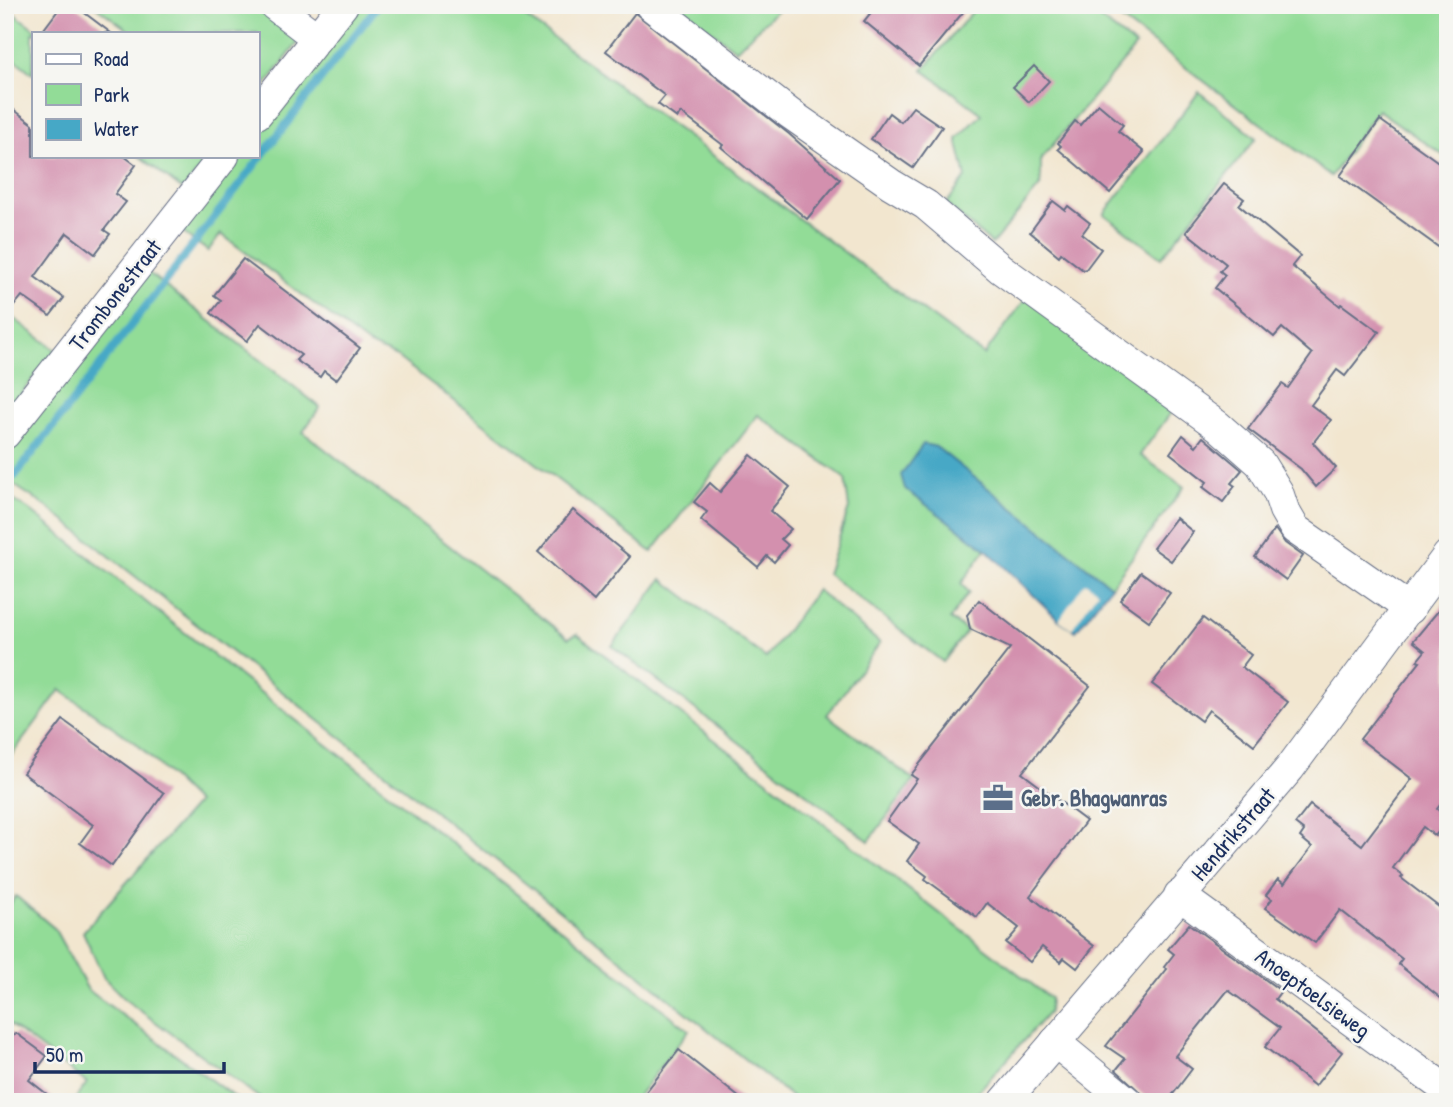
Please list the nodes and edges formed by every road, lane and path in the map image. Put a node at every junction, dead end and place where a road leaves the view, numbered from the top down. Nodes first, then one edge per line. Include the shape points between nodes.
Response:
1 (274, 5) edge
2 (343, 5) edge
3 (650, 5) edge
4 (317, 38) junction
5 (259, 111) edge
6 (222, 158) edge
7 (5, 434) edge
8 (1448, 555) edge
9 (1410, 608) junction
10 (1179, 895) junction
11 (1055, 1042) junction
12 (1448, 1091) edge
13 (1004, 1102) edge
14 (1128, 1102) edge

1 - 4 street
2 - 4 street
3 - 9 street via 789,113 926,205 1001,269 1218,426 1260,463 1295,529
4 - 5 street
6 - 7 street, Trombonestraat
8 - 9 street, Hendrikstraat
9 - 10 street, Hendrikstraat via 1290,768
10 - 11 street, Hendrikstraat
10 - 12 street, Anoeptoelsieweg
11 - 13 street, Hendrikstraat
11 - 14 street

